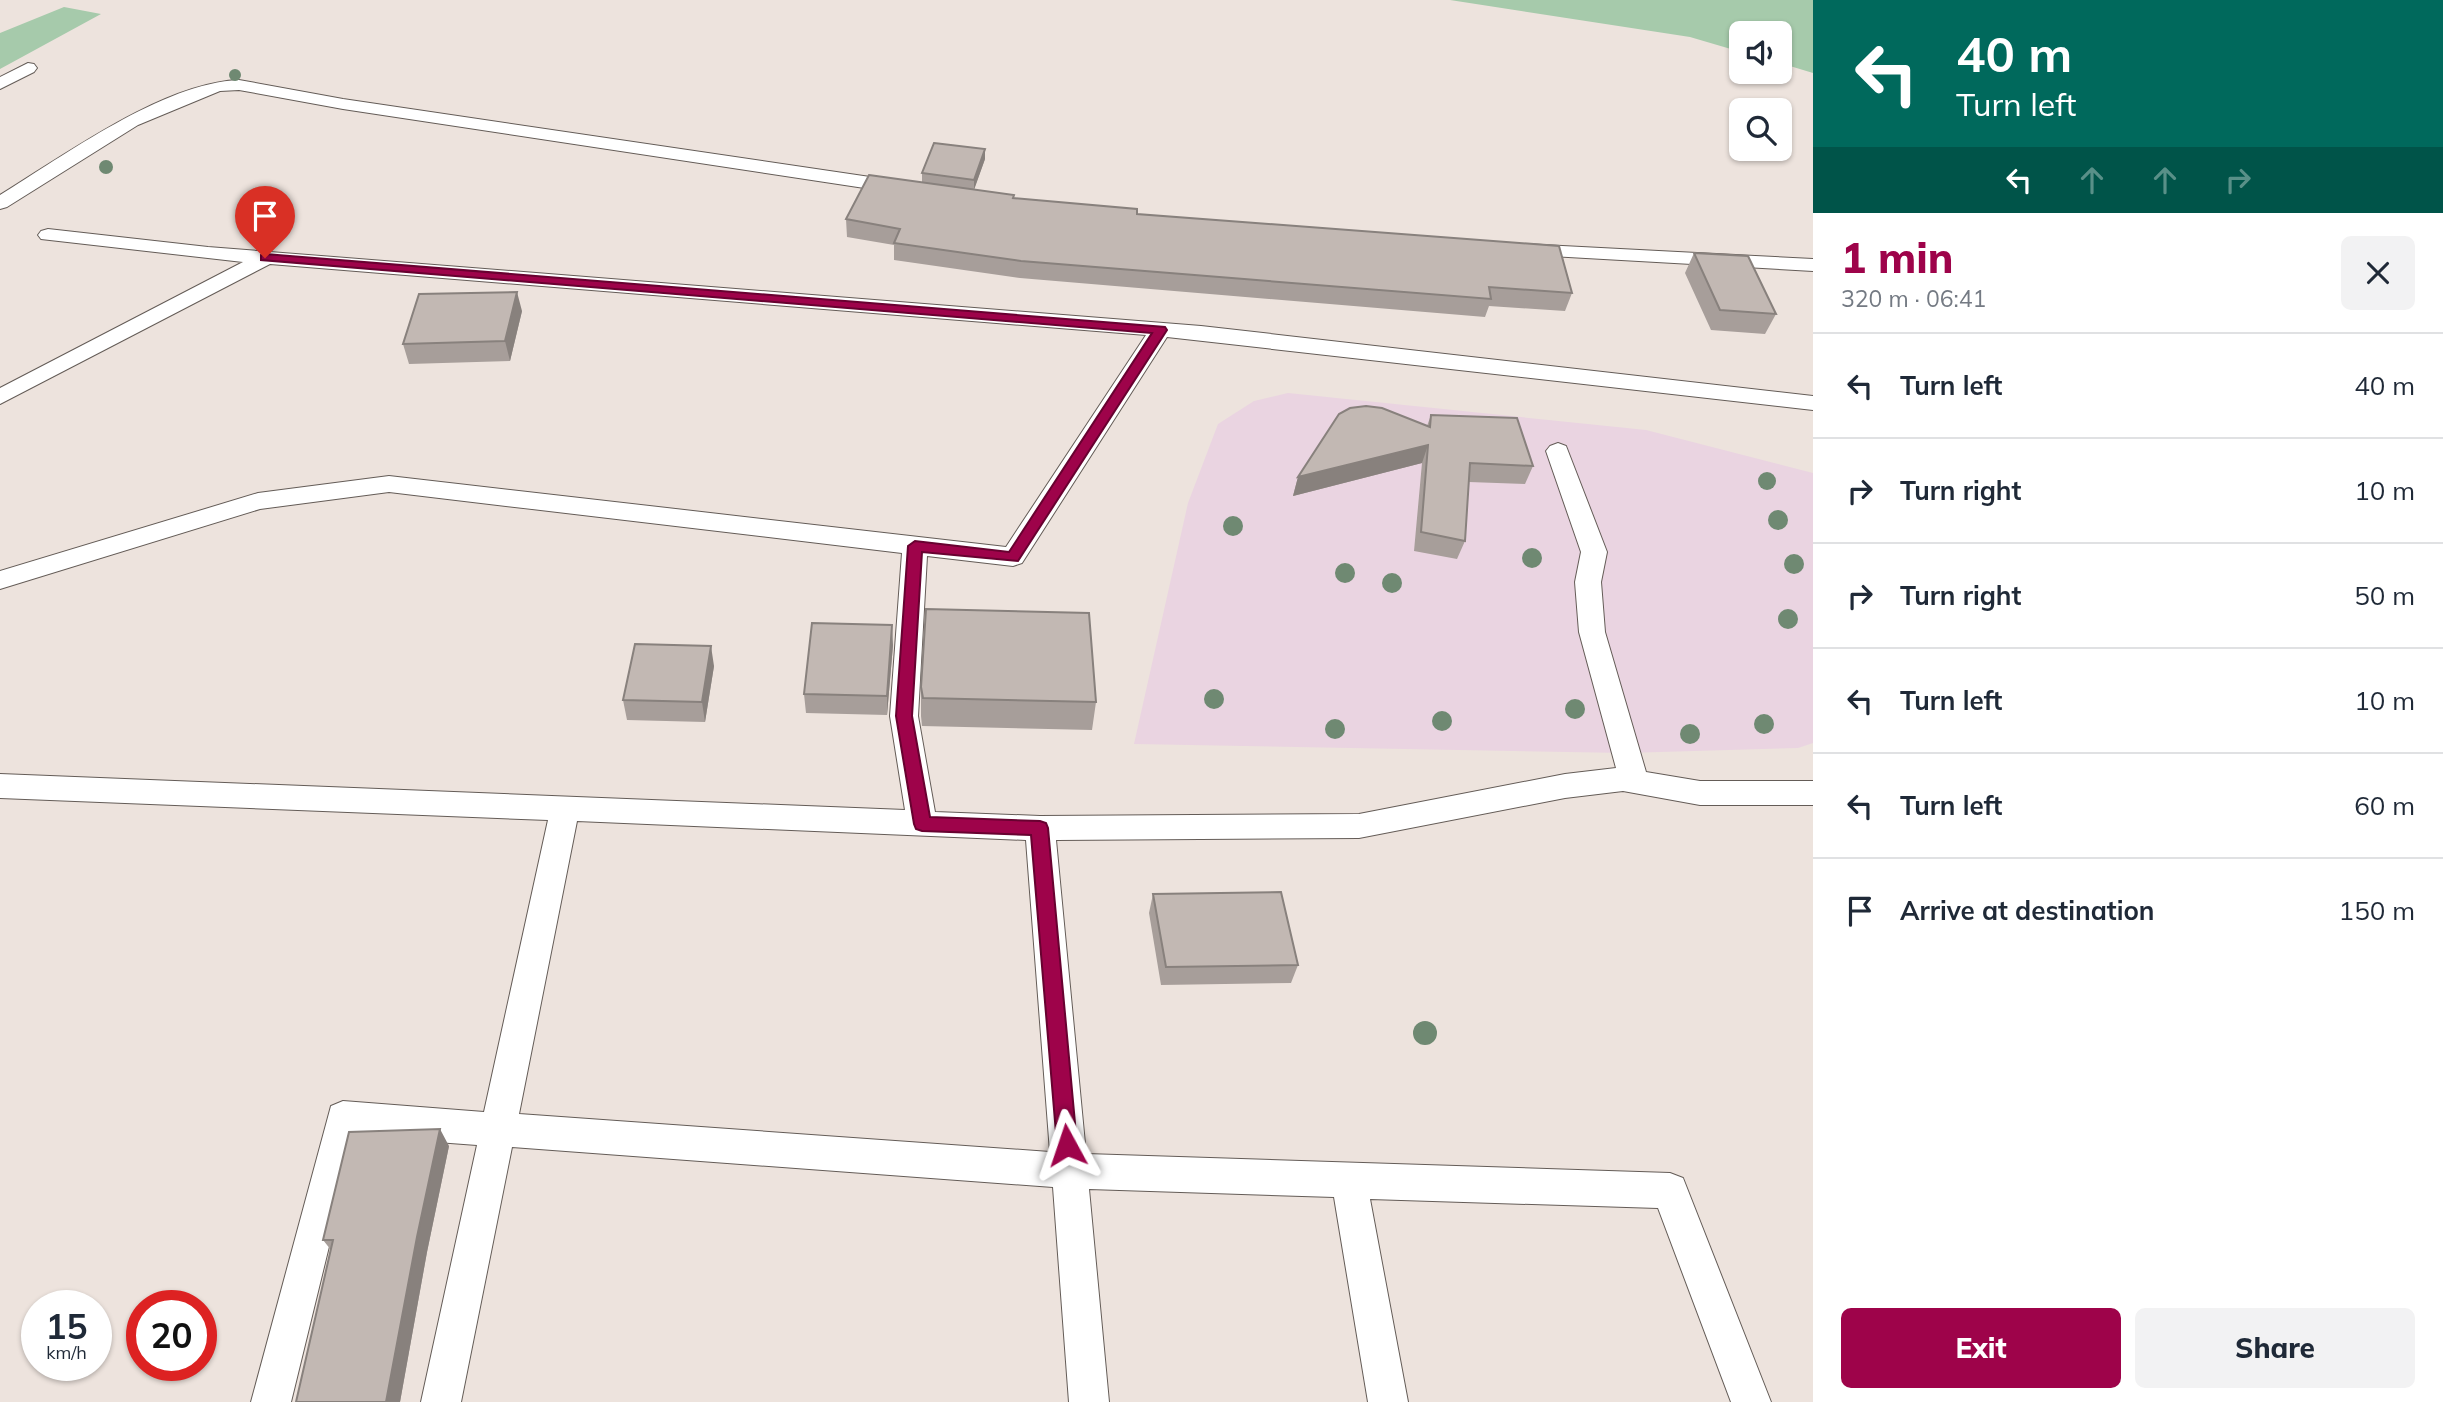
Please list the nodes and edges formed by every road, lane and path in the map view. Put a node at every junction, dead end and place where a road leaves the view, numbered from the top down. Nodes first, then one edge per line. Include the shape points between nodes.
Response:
1 (28, 68) dead end
2 (0, 84) edge
3 (922, 190) edge
4 (0, 203) edge
5 (48, 235) dead end
6 (1503, 249) edge
7 (265, 258) junction
8 (1813, 265) edge
9 (1160, 330) junction
10 (0, 397) edge
11 (1813, 403) edge
12 (1558, 451) dead end
13 (915, 546) junction
14 (0, 580) edge
15 (1634, 781) junction
16 (0, 786) edge
17 (1812, 795) edge
18 (565, 809) junction
19 (922, 824) junction
20 (1040, 828) junction
21 (498, 1130) junction
22 (1069, 1171) junction
23 (1349, 1181) junction
24 (271, 1402) edge
25 (441, 1402) edge
26 (1089, 1402) edge
27 (1388, 1402) edge
28 (1751, 1402) edge

1 - 2 lane
3 - 4 lane via 239,85 218,86 132,121
5 - 7 lane
6 - 8 lane
7 - 9 lane
7 - 10 lane
9 - 11 lane
9 - 13 lane via 1013,557
12 - 15 lane via 1594,552 1588,582 1592,632
13 - 14 lane via 389,485 258,501
13 - 19 lane via 904,716
15 - 17 lane via 1700,793
15 - 20 lane via 1565,786 1359,826
16 - 18 lane
18 - 19 lane
18 - 21 lane
19 - 20 lane
20 - 22 lane
21 - 22 lane
21 - 24 lane via 343,1118
21 - 25 lane
22 - 23 lane
22 - 26 lane
23 - 27 lane
23 - 28 lane via 1670,1191

